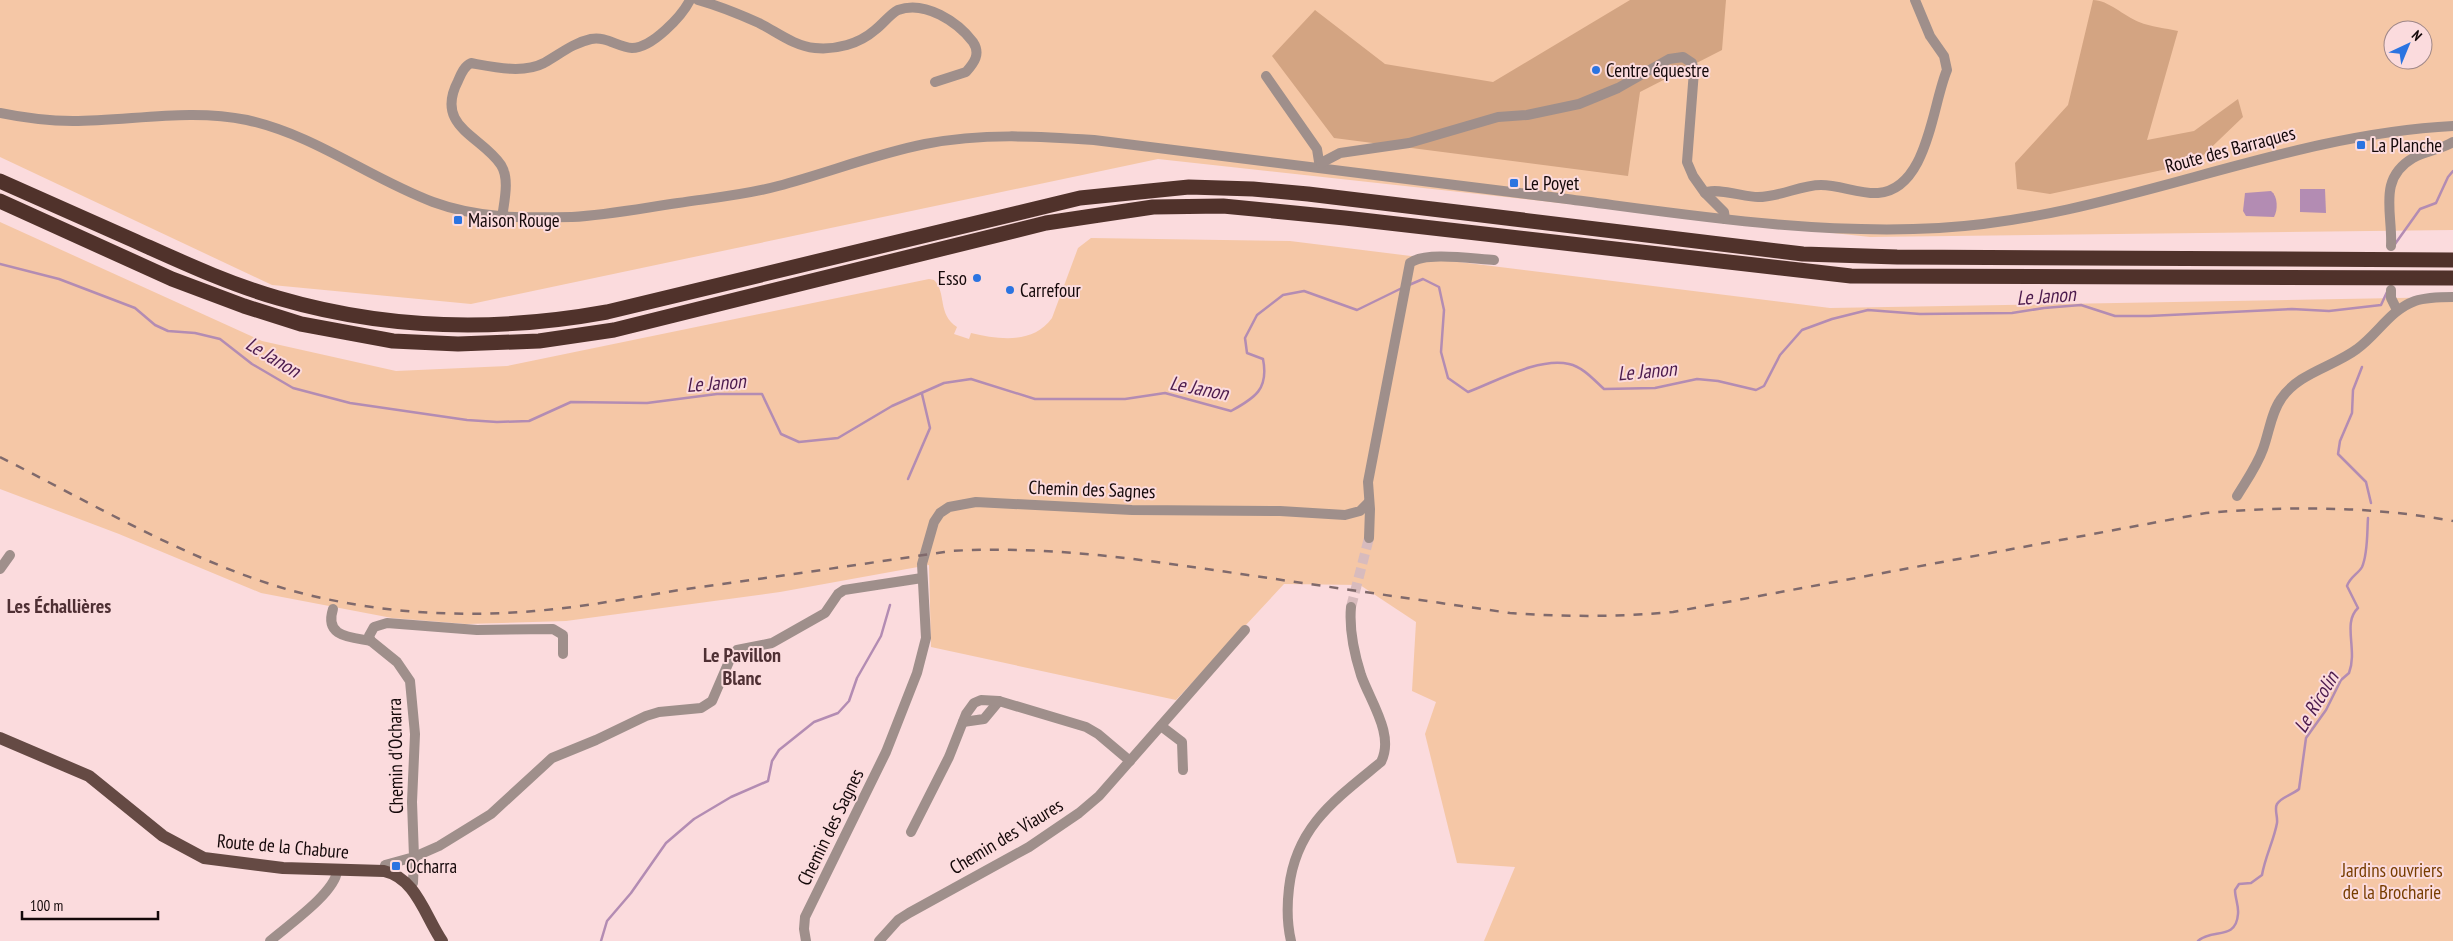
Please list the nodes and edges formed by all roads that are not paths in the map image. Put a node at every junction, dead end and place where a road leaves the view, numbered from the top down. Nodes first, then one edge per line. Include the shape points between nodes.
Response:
1 (690, 0) edge
2 (698, 0) edge
3 (1914, 0) edge
4 (1266, 76) dead end
5 (935, 82) dead end
6 (0, 113) edge
7 (2453, 126) edge
8 (2453, 142) edge
9 (1321, 165) junction
10 (0, 181) edge
11 (1706, 193) junction
12 (0, 201) edge
13 (502, 218) junction
14 (1725, 219) junction
15 (2391, 246) dead end
16 (1494, 260) dead end
17 (2453, 260) edge
18 (2453, 278) edge
19 (2391, 290) dead end
20 (2453, 297) edge
21 (2397, 310) junction
22 (2237, 496) dead end
23 (1369, 502) junction
24 (1369, 538) tunnel mouth
25 (10, 555) dead end
26 (0, 569) edge
27 (922, 578) junction
28 (1351, 607) tunnel mouth
29 (333, 609) dead end
30 (1245, 630) dead end
31 (371, 641) junction
32 (563, 654) dead end
33 (999, 701) junction
34 (963, 722) junction
35 (1161, 726) junction
36 (0, 738) edge
37 (1130, 761) junction
38 (1183, 770) dead end
39 (911, 832) dead end
40 (414, 857) junction
41 (337, 871) junction
42 (384, 872) junction
43 (410, 886) junction
44 (270, 941) edge
45 (442, 941) edge
46 (806, 941) edge
47 (879, 941) edge
48 (1292, 941) edge

1 - 13 street via 673,22 642,46 631,48 599,38 578,43 533,67 471,63 466,66 453,90 452,110 464,132 502,166 505,187
2 - 5 street via 759,23 800,45 815,48 833,48 862,39 898,10 920,5 956,24 976,47 977,56 966,72
3 - 11 street via 1927,30 1944,56 1947,70 1918,163 1907,178 1879,192 1822,184 1770,196
4 - 9 street via 1317,149
6 - 13 street, Route des Barraques via 57,121 167,116 243,119 274,126 307,139 431,201 470,213
7 - 14 street, Route des Barraques via 2392,131 2333,141 2084,207 2018,219 1938,228 1842,229
8 - 15 street via 2412,159 2394,178 2388,201
9 - 11 street via 1340,153 1409,143 1498,117 1527,115 1579,104 1618,88 1669,59 1683,57 1692,63 1694,71 1687,162 1695,180
9 - 13 street, Route des Barraques via 1094,140 1028,135 980,136 925,144 747,192 607,214
9 - 14 street, Route des Barraques
10 - 17 highway via 194,268 247,288 353,316 431,325 543,322 600,313 1080,198 1189,187 1253,188 1308,194 1803,254
11 - 14 street via 1724,212
12 - 18 highway via 172,279 301,324 392,341 458,344 539,341 614,330 1046,223 1171,206 1259,209 1851,276
16 - 23 street via 1421,257 1410,263 1371,463
19 - 21 street
20 - 21 street via 2415,301
21 - 22 street via 2356,350 2310,374 2281,398 2263,449
23 - 24 street
23 - 27 street, Chemin des Sagnes via 1360,511 1346,515 1280,510 1132,510 976,502 949,507 940,513 934,522 922,564
25 - 26 street
27 - 40 street via 844,590 820,617 772,643 733,653 716,695 707,706 646,716 558,755 529,777 496,810 439,846
27 - 46 street, Chemin des Sagnes via 926,638 918,673 886,752 805,916
28 - 48 street via 1356,656 1383,729 1385,754 1381,762 1321,815 1302,838 1288,896
29 - 31 street, Chemin d'Ocharra via 330,618 334,630
30 - 35 street, Chemin des Viaures
31 - 32 street via 369,636 374,626 387,623 477,630 553,629 563,635
31 - 40 street, Chemin d'Ocharra via 397,662 410,681 415,740
33 - 34 street via 984,719
33 - 34 street via 974,703
33 - 37 street via 1091,729
34 - 39 street
35 - 37 street, Chemin des Viaures
35 - 38 street via 1182,742
36 - 41 main road, Route de la Chabure via 89,776 163,836 204,858
37 - 47 street, Chemin des Viaures via 1099,796 1061,827 909,913
40 - 42 street via 385,865
40 - 43 street, Chemin d'Ocharra via 413,883
41 - 42 main road, Route de la Chabure
41 - 44 street via 325,892
42 - 43 main road, Route de la Chabure via 398,876
43 - 45 main road, Route de la Chabure

